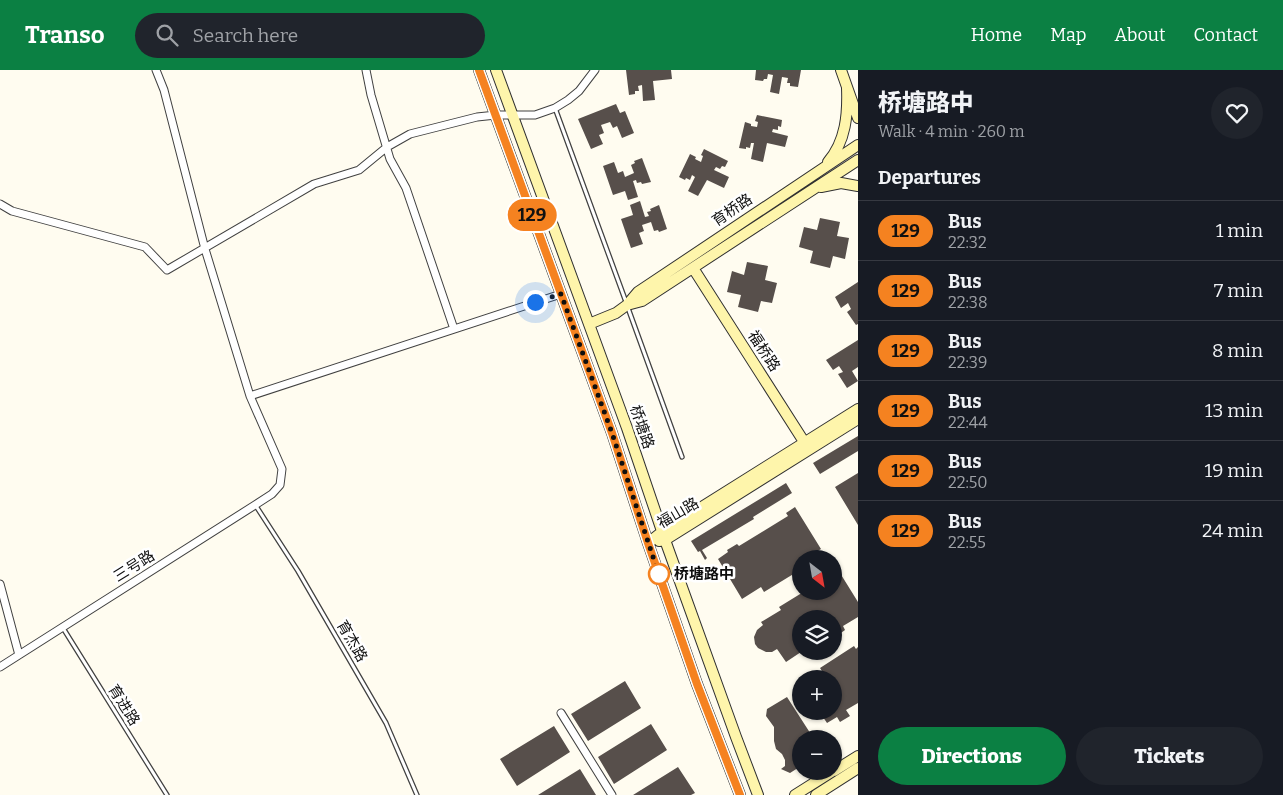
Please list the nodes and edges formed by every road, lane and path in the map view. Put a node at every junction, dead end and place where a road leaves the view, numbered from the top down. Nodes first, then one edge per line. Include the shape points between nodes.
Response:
1 (156, 70) edge
2 (366, 70) edge
3 (479, 70) edge
4 (496, 70) edge
5 (595, 70) edge
6 (841, 70) edge
7 (847, 88) junction
8 (555, 108) junction
9 (496, 115) junction
10 (513, 115) junction
11 (858, 118) edge
12 (858, 145) edge
13 (387, 147) junction
14 (858, 160) edge
15 (823, 168) junction
16 (858, 186) edge
17 (811, 190) junction
18 (0, 204) edge
19 (205, 249) junction
20 (693, 268) junction
21 (561, 294) junction
22 (627, 305) junction
23 (589, 324) junction
24 (454, 329) junction
25 (250, 396) junction
26 (858, 409) edge
27 (858, 419) edge
28 (807, 446) junction
29 (682, 457) dead end
30 (255, 505) junction
31 (663, 536) junction
32 (648, 543) junction
33 (0, 584) edge
34 (63, 627) junction
35 (19, 655) junction
36 (0, 667) edge
37 (561, 713) dead end
38 (858, 756) edge
39 (842, 766) edge
40 (858, 768) edge
41 (818, 780) edge
42 (167, 795) edge
43 (417, 795) edge
44 (612, 795) edge
45 (740, 795) edge
46 (758, 795) edge
47 (794, 795) edge
48 (816, 795) edge

1 - 19 street
2 - 13 street
3 - 9 street, 桥塘路
4 - 10 street, 桥塘路
5 - 8 street via 579,91
6 - 7 street
7 - 11 street
7 - 15 street via 845,126 837,148
8 - 10 street via 535,115
8 - 22 lane
9 - 10 street
9 - 13 street via 410,134
9 - 21 street, 桥塘路
10 - 23 street, 桥塘路
12 - 15 street, 育桥路
13 - 19 street via 359,170 314,184
13 - 24 street via 406,188
14 - 17 street, 育桥路
15 - 22 street, 育桥路 via 638,292
16 - 17 street via 841,183
17 - 20 street, 育桥路
18 - 19 street via 12,211 145,247 167,270
19 - 25 street
20 - 22 street, 育桥路 via 642,301
20 - 28 street, 福桥路
21 - 24 street
21 - 32 street, 桥塘路
22 - 23 street, 育桥路
22 - 29 lane
23 - 31 street, 桥塘路
24 - 25 street
25 - 30 street, 三号路 via 282,470 280,486
26 - 28 street, 福山路
27 - 28 street, 福山路
28 - 31 street, 福山路
30 - 34 street, 三号路
30 - 43 lane, 育杰路 via 298,570 386,723
31 - 32 street, 福山路
31 - 46 street, 桥塘路
32 - 45 street, 桥塘路
33 - 35 street
34 - 35 street, 三号路
34 - 42 lane, 育进路
35 - 36 street, 三号路
37 - 44 street
38 - 39 street
40 - 48 street
41 - 47 street

